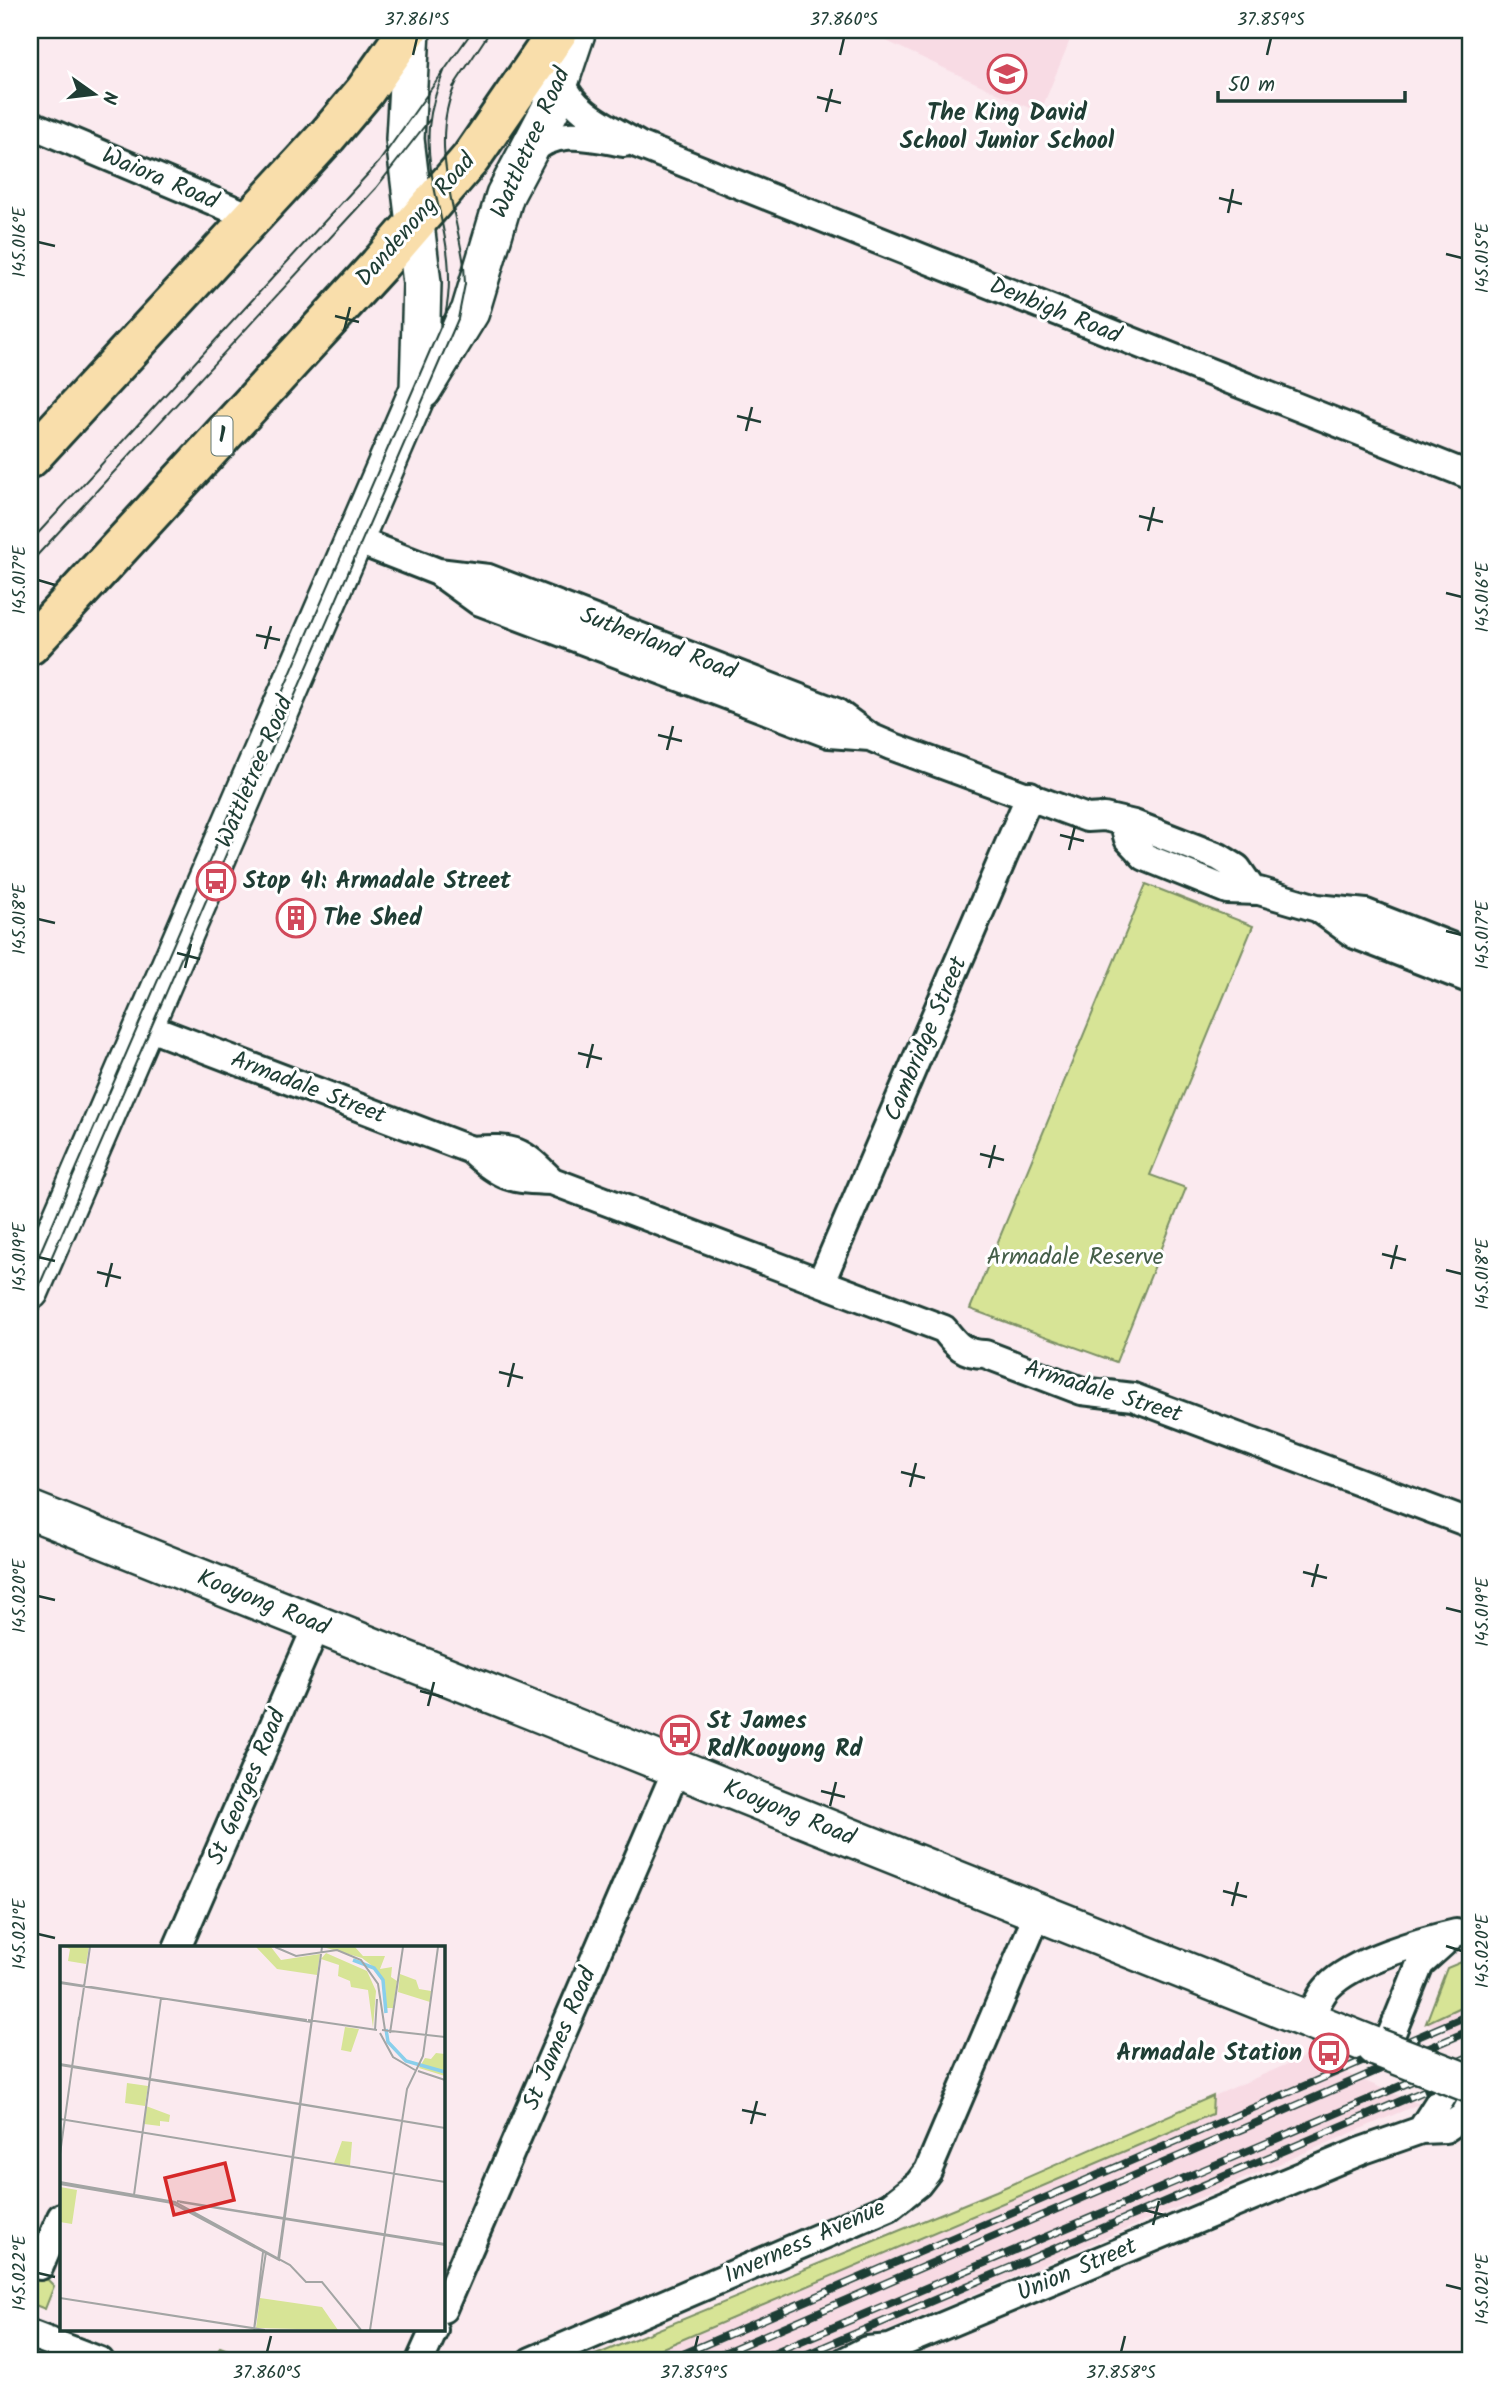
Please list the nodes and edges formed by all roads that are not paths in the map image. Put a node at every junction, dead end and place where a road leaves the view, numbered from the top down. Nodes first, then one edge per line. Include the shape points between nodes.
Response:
1 (409, 30) edge
2 (559, 30) edge
3 (577, 30) edge
4 (561, 80) junction
5 (30, 124) edge
6 (639, 145) junction
7 (518, 169) junction
8 (251, 217) junction
9 (413, 225) junction
10 (413, 406) junction
11 (30, 458) edge
12 (1471, 476) edge
13 (356, 540) junction
14 (30, 645) edge
15 (1030, 795) junction
16 (1317, 908) junction
17 (1471, 954) edge
18 (1471, 980) edge
19 (145, 1026) junction
20 (821, 1282) junction
21 (30, 1291) edge
22 (30, 1510) edge
23 (1469, 1525) edge
24 (317, 1625) junction
25 (677, 1768) junction
26 (1038, 1913) junction
27 (1464, 1930) edge
28 (178, 1946) edge
29 (1310, 2020) junction
30 (1383, 2046) junction
31 (1462, 2087) edge
32 (1471, 2104) edge
33 (1421, 2130) junction
34 (60, 2219) edge
35 (40, 2266) dead end
36 (444, 2307) edge
37 (433, 2332) edge
38 (30, 2334) edge
39 (883, 2355) edge
40 (100, 2361) edge
41 (420, 2361) edge
42 (531, 2361) edge
43 (845, 2361) edge

1 - 8 highway via 357,101
1 - 9 main road, Wattletree Road via 404,129
2 - 9 highway, Dandenong Road / 1 via 471,158
3 - 4 main road, Wattletree Road
4 - 6 street, Denbigh Road via 579,108
4 - 7 main road, Wattletree Road
5 - 8 street, Waiora Road
6 - 7 street, Denbigh Road via 582,135 554,137 535,148
6 - 12 street, Denbigh Road
7 - 10 main road, Wattletree Road via 505,195 470,312
8 - 11 highway
9 - 10 main road, Wattletree Road via 423,304 421,375
9 - 14 highway, Dandenong Road / 1
10 - 13 main road, Wattletree Road
13 - 15 street, Sutherland Road via 438,572 488,578 836,712 870,737
13 - 19 main road, Wattletree Road
15 - 16 street, Sutherland Road via 1087,818 1123,822 1131,844 1150,859 1227,890 1253,891
15 - 20 street, Cambridge Street
16 - 17 street, Sutherland Road via 1366,913
16 - 18 street, Sutherland Road via 1355,935
19 - 20 street, Armadale Street via 471,1150 494,1171 515,1180 552,1181
19 - 21 main road, Wattletree Road
20 - 23 street, Armadale Street via 944,1329 957,1347 974,1354 985,1354 1082,1391 1133,1397
22 - 24 main road, Kooyong Road
24 - 25 main road, Kooyong Road
24 - 28 street, St Georges Road
25 - 26 main road, Kooyong Road
25 - 36 street, St James Road
26 - 29 main road, Kooyong Road
26 - 42 street, Inverness Avenue via 928,2171 905,2196 889,2207
27 - 29 street via 1414,1943 1339,1976 1322,1994
27 - 30 street via 1433,1949 1420,1964
29 - 30 main road, Kooyong Road
30 - 31 main road, Kooyong Road, bridge
31 - 33 street
32 - 33 street, Union Street via 1454,2125
33 - 39 street, Union Street via 1361,2151
34 - 35 street
37 - 41 street
38 - 40 street
39 - 43 street, Union Street via 867,2350

